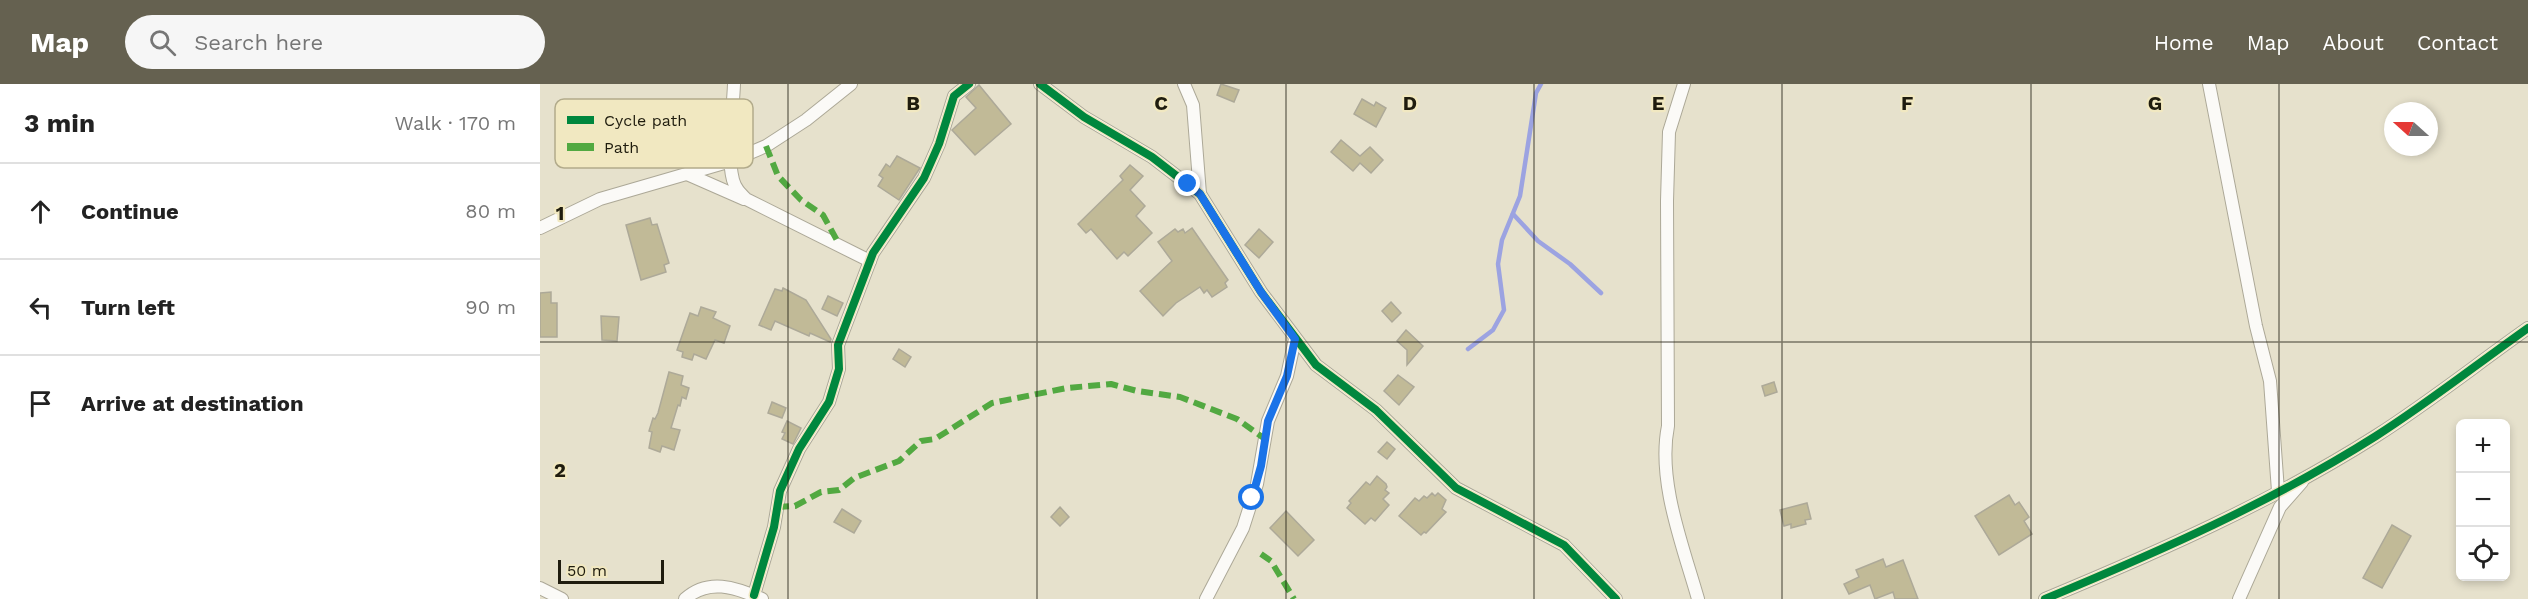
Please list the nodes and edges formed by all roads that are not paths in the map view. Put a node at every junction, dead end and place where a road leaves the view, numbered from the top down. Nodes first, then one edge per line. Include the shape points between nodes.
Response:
1 (734, 84) edge
2 (851, 84) edge
3 (969, 84) edge
4 (1040, 84) edge
5 (1184, 84) edge
6 (1684, 84) edge
7 (2209, 84) edge
8 (733, 99) edge
9 (753, 152) edge
10 (707, 168) edge
11 (732, 168) edge
12 (687, 174) junction
13 (1200, 194) junction
14 (746, 199) junction
15 (540, 228) edge
16 (870, 261) junction
17 (2528, 328) edge
18 (1295, 339) junction
19 (2314, 471) junction
20 (2278, 491) junction
21 (540, 588) edge
22 (758, 597) edge
23 (562, 599) edge
24 (685, 599) edge
25 (1206, 599) edge
26 (1616, 599) edge
27 (1698, 599) edge
28 (2045, 599) edge
29 (2239, 599) edge

1 - 8 street
2 - 9 street via 806,120
3 - 16 street via 954,96 924,178 881,237
4 - 13 street via 1084,117 1152,157
5 - 13 street via 1193,105
6 - 27 street via 1669,132 1668,426 1664,463
7 - 20 street via 2270,381
10 - 12 street
11 - 14 street via 737,191
12 - 14 street
12 - 15 street via 600,199
13 - 18 street
14 - 16 street
16 - 22 street via 838,345 839,369 829,402 799,449 780,491
17 - 19 street via 2375,437
18 - 25 street via 1287,376 1268,421 1257,484 1244,528
18 - 26 street via 1316,365 1376,410 1456,488 1564,545
19 - 20 street
19 - 29 street via 2280,507
20 - 28 street via 2161,551
21 - 23 street
22 - 24 street via 711,585

